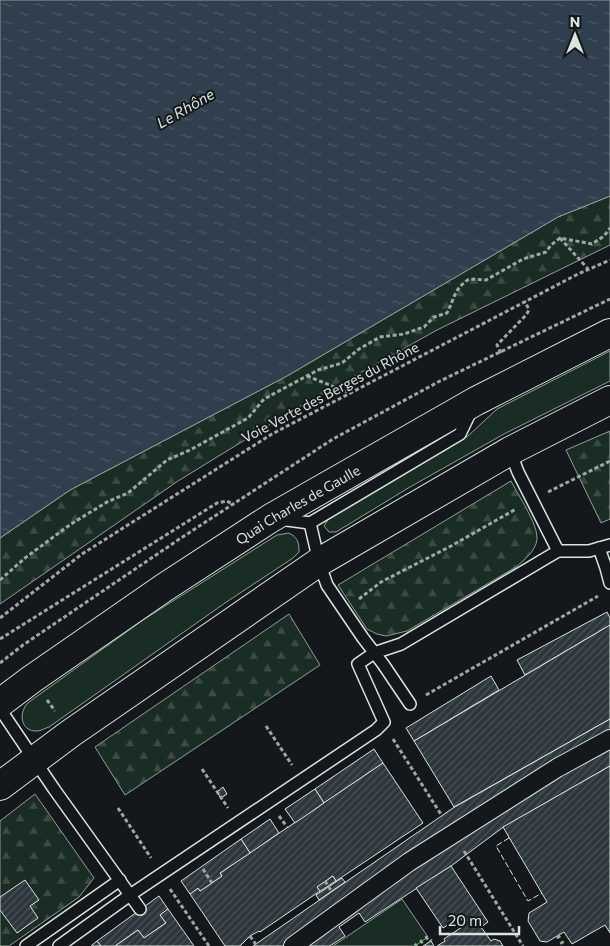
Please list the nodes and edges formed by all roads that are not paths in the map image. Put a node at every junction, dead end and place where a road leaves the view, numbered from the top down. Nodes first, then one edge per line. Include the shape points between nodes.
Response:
1 (610, 333) edge
2 (610, 400) edge
3 (476, 401) junction
4 (510, 451) junction
5 (271, 518) junction
6 (310, 523) junction
7 (605, 546) edge
8 (558, 552) junction
9 (319, 562) junction
10 (607, 588) edge
11 (374, 653) junction
12 (0, 703) edge
13 (410, 704) road end
14 (0, 710) edge
15 (610, 739) edge
16 (35, 760) junction
17 (0, 786) edge
18 (120, 880) junction
19 (130, 895) junction
20 (140, 909) dead end
21 (26, 946) edge
22 (59, 946) edge
23 (293, 946) edge

1 - 3 main road, Quai Charles de Gaulle
2 - 4 main road
3 - 5 main road, Quai Charles de Gaulle
3 - 6 lane via 460,434
4 - 8 lane
4 - 9 main road
5 - 6 lane
5 - 12 main road, Quai Charles de Gaulle via 165,587
6 - 9 lane
7 - 8 lane via 589,551
7 - 10 lane
8 - 11 lane via 401,644
9 - 11 lane via 327,584
9 - 16 main road
11 - 13 lane
11 - 19 lane via 358,664 384,722 376,730
14 - 16 lane
15 - 23 street via 409,862
16 - 17 main road
16 - 18 lane
18 - 19 lane
18 - 21 lane
19 - 20 lane
19 - 22 lane

